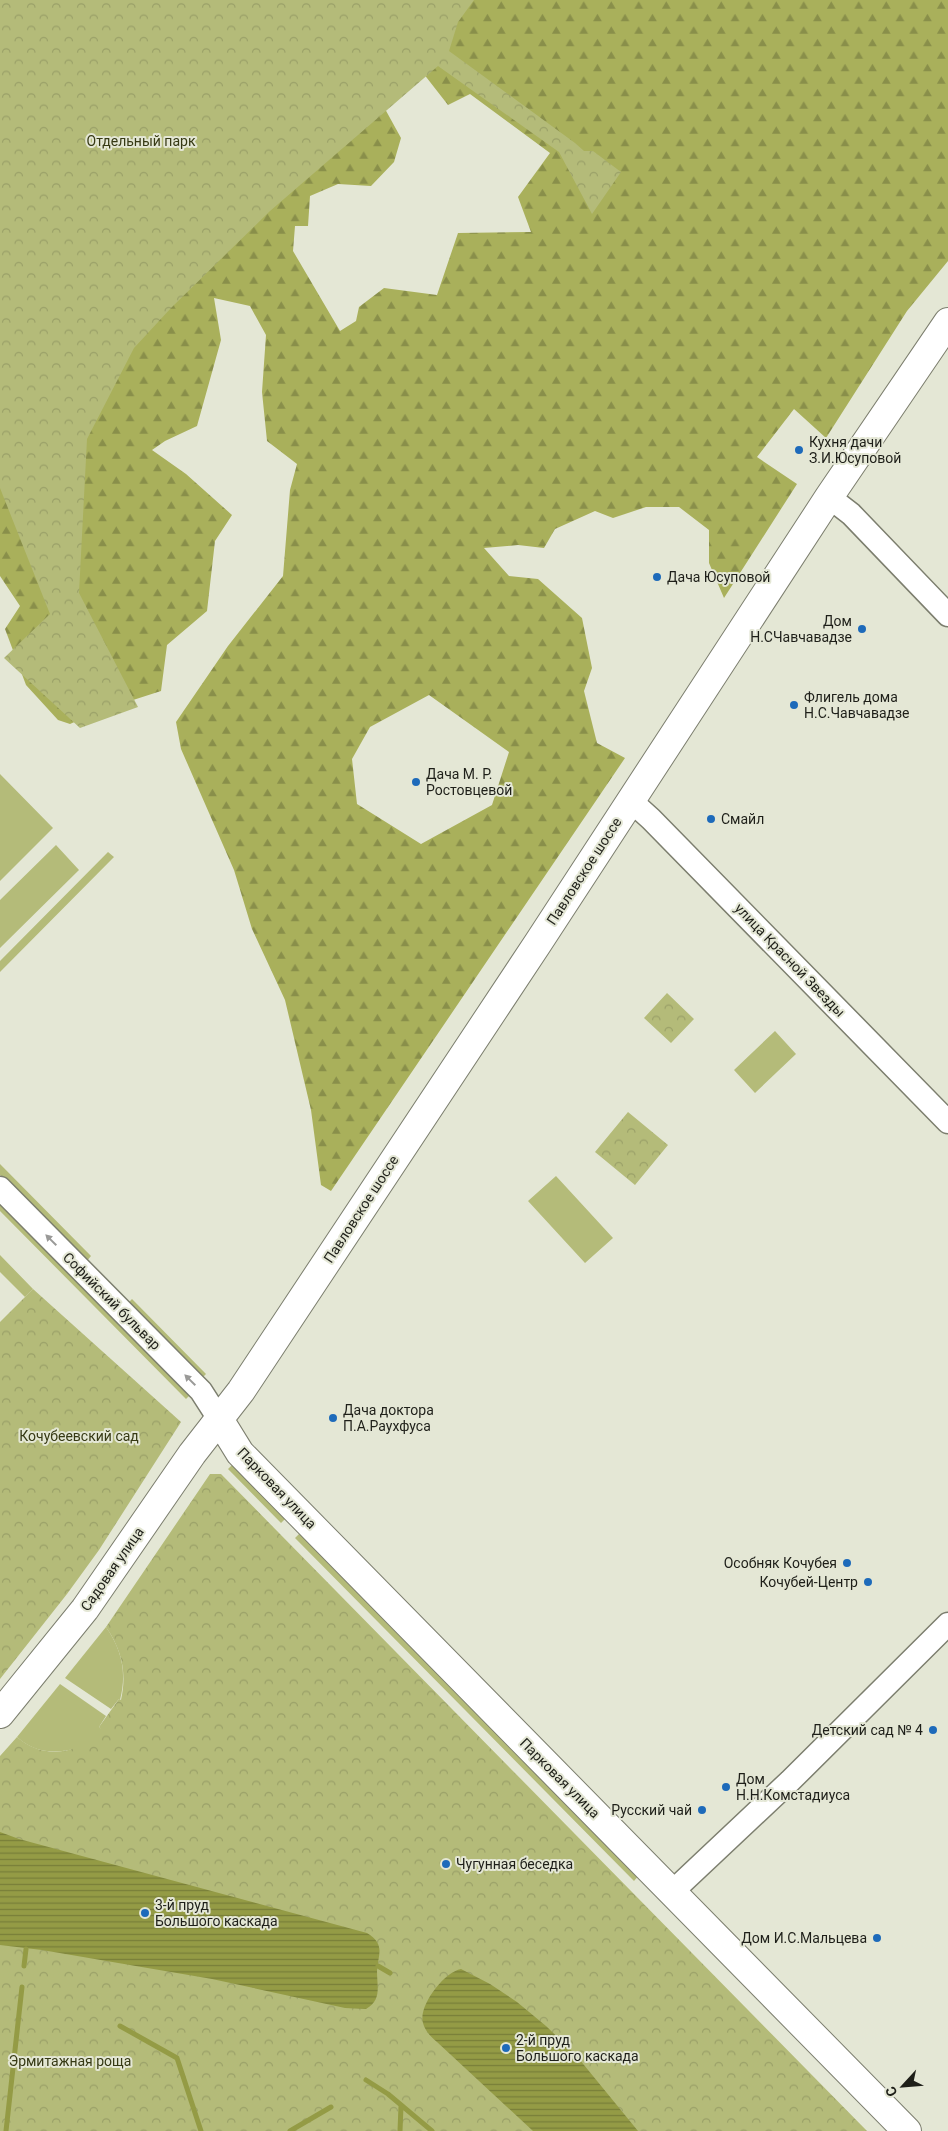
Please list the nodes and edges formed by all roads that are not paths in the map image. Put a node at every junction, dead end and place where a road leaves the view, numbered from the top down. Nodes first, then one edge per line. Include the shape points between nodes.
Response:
1 (948, 322) edge
2 (829, 497) junction
3 (948, 615) edge
4 (630, 800) junction
5 (948, 1122) edge
6 (0, 1188) edge
7 (219, 1420) junction
8 (948, 1624) edge
9 (0, 1714) edge
10 (672, 1892) junction
11 (907, 2131) edge

1 - 2 main road, Павловское шоссе
2 - 3 street via 851,514
2 - 4 main road, Павловское шоссе
4 - 5 street, улица Красной Звезды
4 - 7 main road, Павловское шоссе via 286,1324
7 -> 6 street, Софийский бульвар via 201,1391
7 - 9 main road, Садовая улица via 84,1609
7 - 10 main road, Парковая улица via 240,1453
8 - 10 street via 790,1781
10 - 11 main road, Парковая улица

